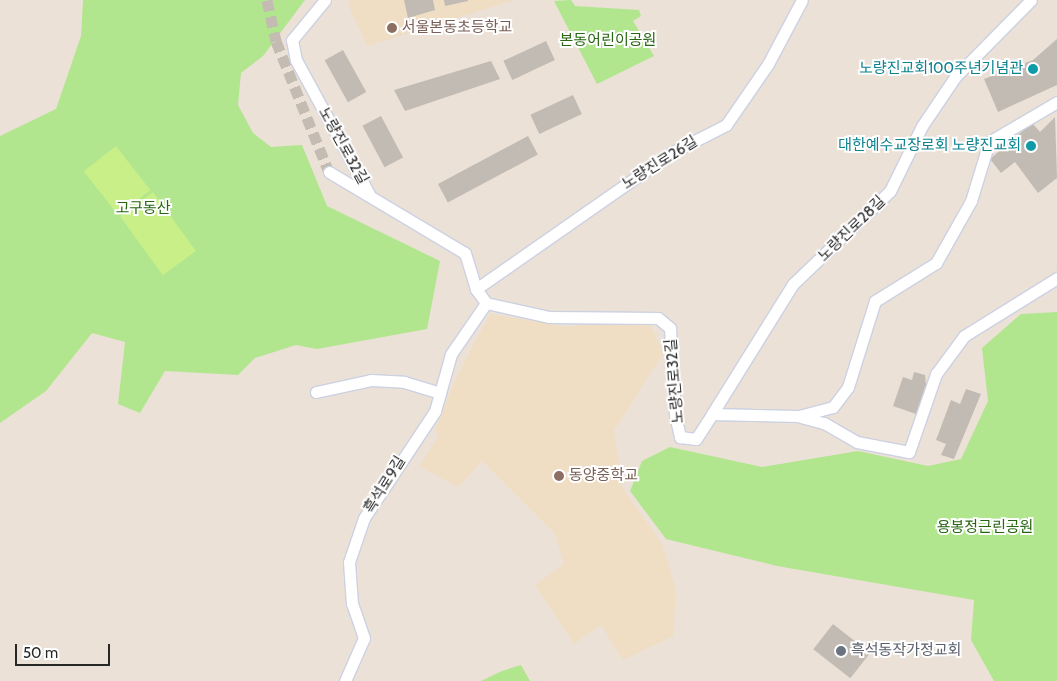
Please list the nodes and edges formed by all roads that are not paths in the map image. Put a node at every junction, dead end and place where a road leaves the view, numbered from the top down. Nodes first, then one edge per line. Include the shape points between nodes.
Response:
1 (325, 0) edge
2 (802, 0) edge
3 (1031, 0) edge
4 (1057, 102) edge
5 (329, 172) tunnel mouth
6 (371, 197) junction
7 (1057, 278) edge
8 (476, 288) junction
9 (486, 303) junction
10 (316, 392) dead end
11 (440, 393) junction
12 (712, 414) junction
13 (797, 416) junction
14 (344, 681) edge

1 - 6 street, 노량진로32길 via 292,40 296,60
2 - 8 street, 노량진로26길 via 768,64 726,124 670,153
3 - 12 street, 노량진로28길 via 955,77 922,126 890,191 793,284
4 - 13 street via 989,142 971,201 936,263 875,301 858,366 833,407
5 - 6 street
6 - 8 street, 노량진로32길 via 465,253
7 - 13 street via 993,322 964,336 936,374 909,452 858,442 824,423
8 - 9 street, 노량진로32길
9 - 11 street, 흑석로9길 via 450,354
9 - 12 street, 노량진로32길 via 549,317 658,318 670,328 675,415 680,437 696,439
10 - 11 street via 371,380 404,382
11 - 14 street, 흑석로9길 via 434,412 380,490 349,562 352,604 364,638
12 - 13 street

